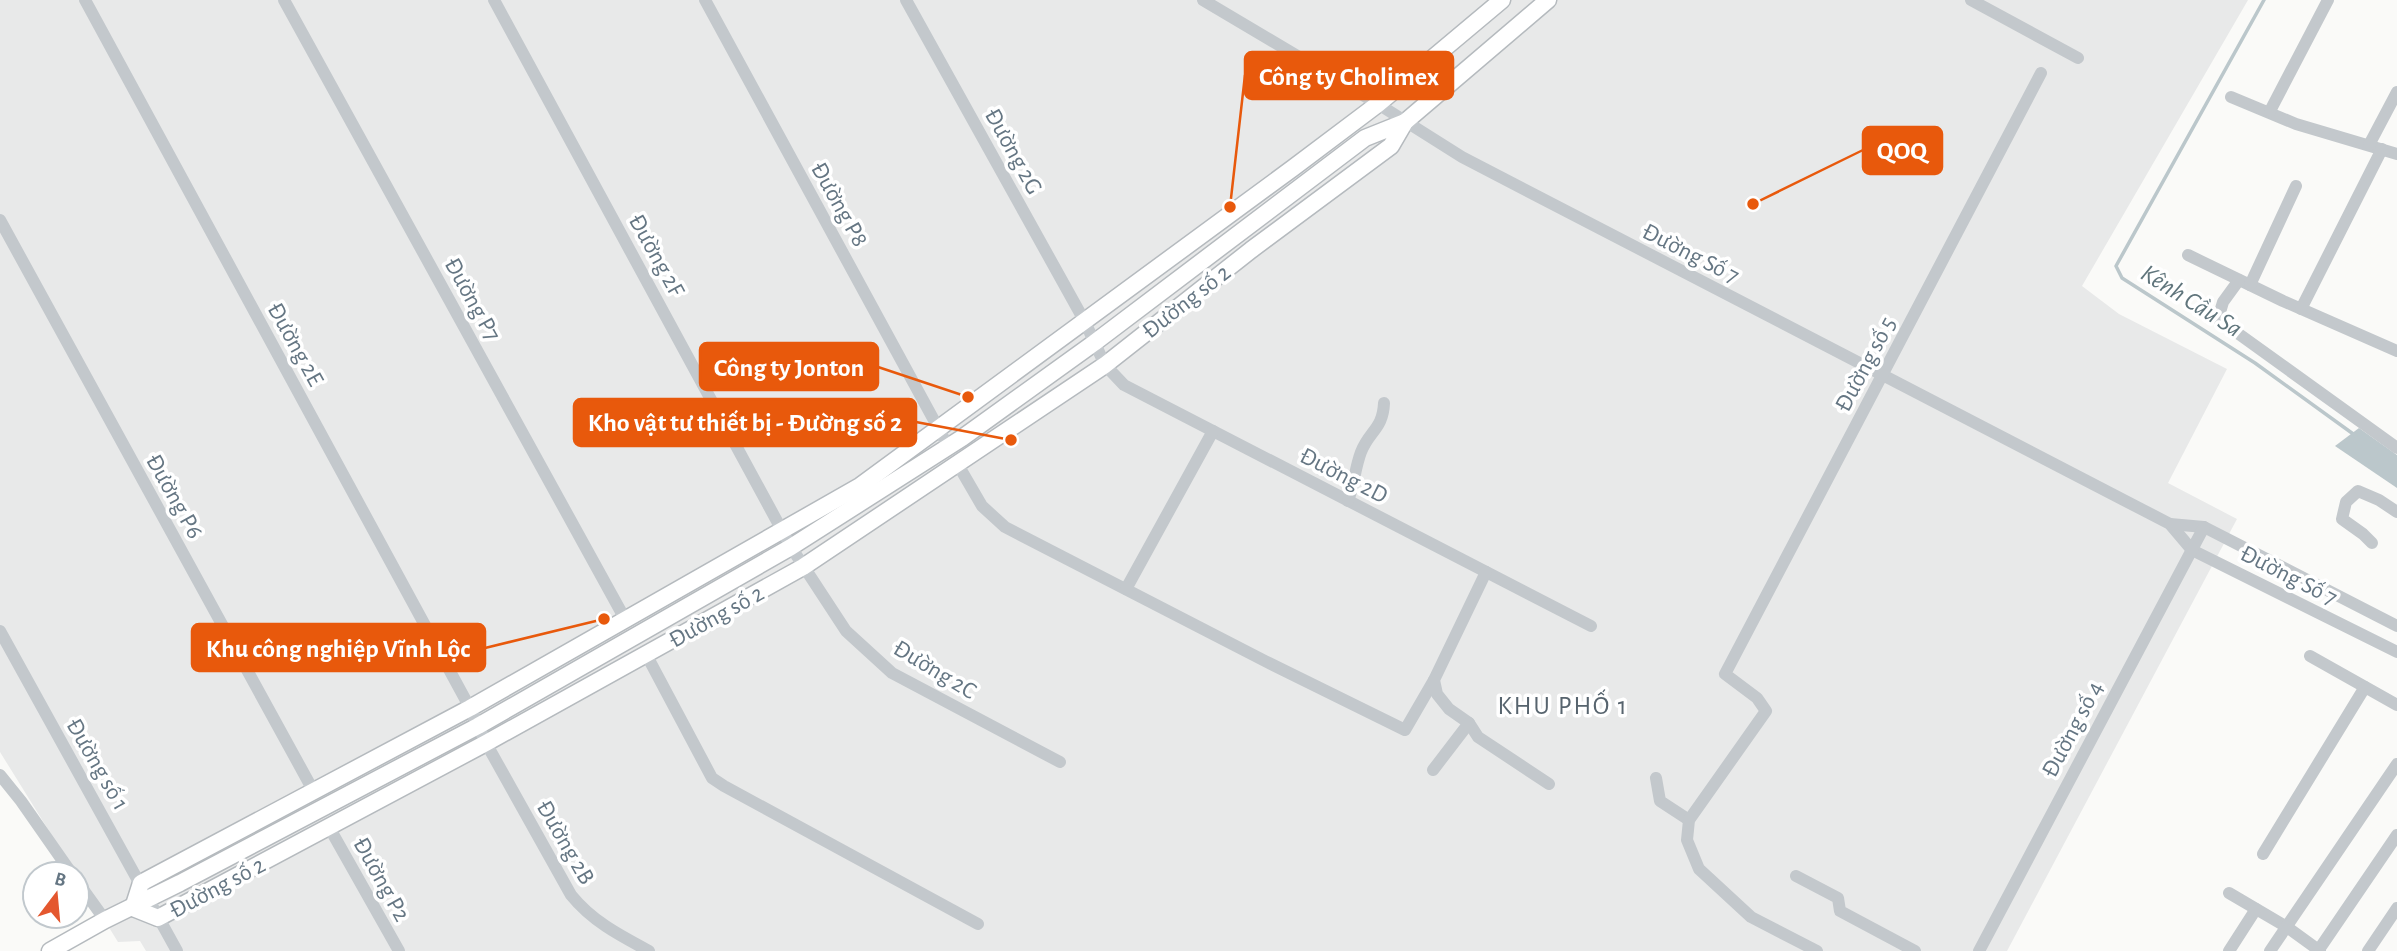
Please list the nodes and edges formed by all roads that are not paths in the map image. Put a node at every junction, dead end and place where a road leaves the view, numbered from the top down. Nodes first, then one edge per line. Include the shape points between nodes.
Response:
1 (85, 0) edge
2 (284, 0) edge
3 (494, 0) edge
4 (705, 0) edge
5 (906, 0) edge
6 (1203, 0) edge
7 (1502, 0) edge
8 (1548, 0) edge
9 (1971, 0) edge
10 (2328, 0) edge
11 (2078, 58) dead end
12 (2040, 73) dead end
13 (2397, 92) edge
14 (2231, 97) dead end
15 (1378, 104) junction
16 (2270, 111) junction
17 (1405, 122) junction
18 (1365, 138) junction
19 (2375, 147) junction
20 (2397, 154) edge
21 (2297, 186) dead end
22 (0, 220) edge
23 (2188, 255) dead end
24 (2244, 283) junction
25 (2301, 309) junction
26 (1085, 322) junction
27 (1094, 343) junction
28 (2397, 351) edge
29 (1105, 365) junction
30 (1883, 375) junction
31 (1384, 404) dead end
32 (939, 428) junction
33 (1213, 431) junction
34 (948, 446) junction
35 (2397, 448) edge
36 (957, 463) junction
37 (1348, 501) junction
38 (2397, 512) edge
39 (2170, 524) junction
40 (2204, 527) junction
41 (782, 530) junction
42 (2372, 543) dead end
43 (791, 547) junction
44 (2192, 550) junction
45 (803, 568) junction
46 (1486, 572) junction
47 (1126, 589) junction
48 (625, 619) junction
49 (1591, 626) dead end
50 (2397, 626) edge
51 (0, 631) edge
52 (2397, 652) edge
53 (646, 654) junction
54 (2311, 656) dead end
55 (1434, 680) junction
56 (2365, 687) junction
57 (2397, 705) edge
58 (470, 708) junction
59 (1469, 723) junction
60 (478, 726) junction
61 (486, 743) junction
62 (1060, 762) dead end
63 (2397, 764) edge
64 (1433, 770) dead end
65 (1656, 778) dead end
66 (2, 780) edge
67 (1549, 784) dead end
68 (314, 792) junction
69 (1689, 820) junction
70 (329, 827) junction
71 (2397, 835) edge
72 (2263, 854) dead end
73 (62, 860) edge
74 (1796, 876) dead end
75 (144, 890) junction
76 (2229, 893) dead end
77 (91, 900) edge
78 (133, 908) junction
79 (2397, 908) edge
80 (2256, 909) junction
81 (158, 918) junction
82 (105, 920) junction
83 (978, 924) dead end
84 (2287, 927) junction
85 (50, 951) edge
86 (177, 951) edge
87 (398, 951) edge
88 (649, 951) edge
89 (1817, 951) edge
90 (1914, 951) edge
91 (1979, 951) edge
92 (2229, 951) edge
93 (2270, 951) edge
94 (2319, 951) edge
95 (2368, 951) edge

1 - 58 street, Đường 2E
2 - 48 street, Đường P7
3 - 41 street, Đường 2F
4 - 32 street, Đường P8
5 - 26 street, Đường 2G
6 - 15 street, Đường Số 7
7 - 15 main road, Đường số 2
8 - 17 main road, Đường số 2
9 - 11 street
10 - 16 street
12 - 30 street, Đường số 5
13 - 19 street
14 - 16 street
15 - 17 street, Đường Số 7
15 - 18 main road, Đường số 2
15 - 26 main road, Đường số 2
16 - 19 street via 2296,124
17 - 18 main road, Đường số 2
17 - 29 main road, Đường số 2 via 1391,146
17 - 30 street, Đường Số 7 via 1462,157
18 - 27 main road, Đường số 2
19 - 20 street
19 - 25 street
21 - 24 street
22 - 68 street, Đường P6
23 - 24 street
24 - 25 street
24 - 35 street via 2223,302 2218,319
25 - 28 street
26 - 27 street, Đường 2G
26 - 32 main road, Đường số 2
27 - 29 street, Đường 2D
27 - 34 main road, Đường số 2
29 - 33 street, Đường 2D via 1124,386
29 - 36 main road, Đường số 2
30 - 39 street, Đường Số 7
30 - 69 street, Đường số 5 via 1725,674 1757,698 1766,711
31 - 37 street via 1382,421 1360,454
32 - 34 street, Đường P8
32 - 41 main road, Đường số 2 via 860,486
33 - 37 street, Đường 2D
33 - 47 street
34 - 43 main road, Đường số 2
36 - 45 main road, Đường số 2
36 - 47 street via 982,506 1005,527
37 - 46 street, Đường 2D
38 - 42 street via 2358,491 2346,502 2342,519
39 - 40 street, Đường Số 7
39 - 44 street, Đường Số 7
40 - 44 street, Đường số 4
40 - 50 street, Đường Số 7
41 - 43 street, Đường 2F
41 - 48 main road, Đường số 2
43 - 45 street, Đường 2C
43 - 60 main road, Đường số 2
44 - 52 street, Đường Số 7
44 - 91 street, Đường số 4
45 - 53 main road, Đường số 2
45 - 62 street, Đường 2C via 846,631 892,673
46 - 49 street, Đường 2D
46 - 55 street
47 - 55 street via 1405,730
48 - 58 main road, Đường số 2
51 - 75 street, Đường số 1
53 - 61 main road, Đường số 2
53 - 83 street via 712,778
54 - 56 street
55 - 59 street via 1437,694 1449,709
56 - 57 street
56 - 72 street
58 - 60 street, Đường 2E
58 - 68 main road, Đường số 2
59 - 64 street
59 - 67 street via 1478,737
60 - 61 street, Đường 2B
60 - 75 main road, Đường số 2 via 180,883
61 - 70 main road, Đường số 2
61 - 88 street, Đường 2B via 571,895 600,924
63 - 84 street
65 - 69 street via 1660,801
66 - 73 street
68 - 75 main road, Đường số 2
69 - 89 street via 1687,840 1699,869 1751,917
70 - 81 main road, Đường số 2
70 - 87 street, Đường P2
71 - 94 street
74 - 90 street via 1838,898 1840,911
75 - 78 main road, Đường số 2
75 - 81 street, Đường số 1
76 - 80 street
77 - 82 street
78 - 81 main road, Đường số 2
78 - 82 main road
79 - 95 street
80 - 84 street
80 - 92 street
81 - 86 street, Đường số 1
82 - 85 main road
84 - 93 street
84 - 94 street

